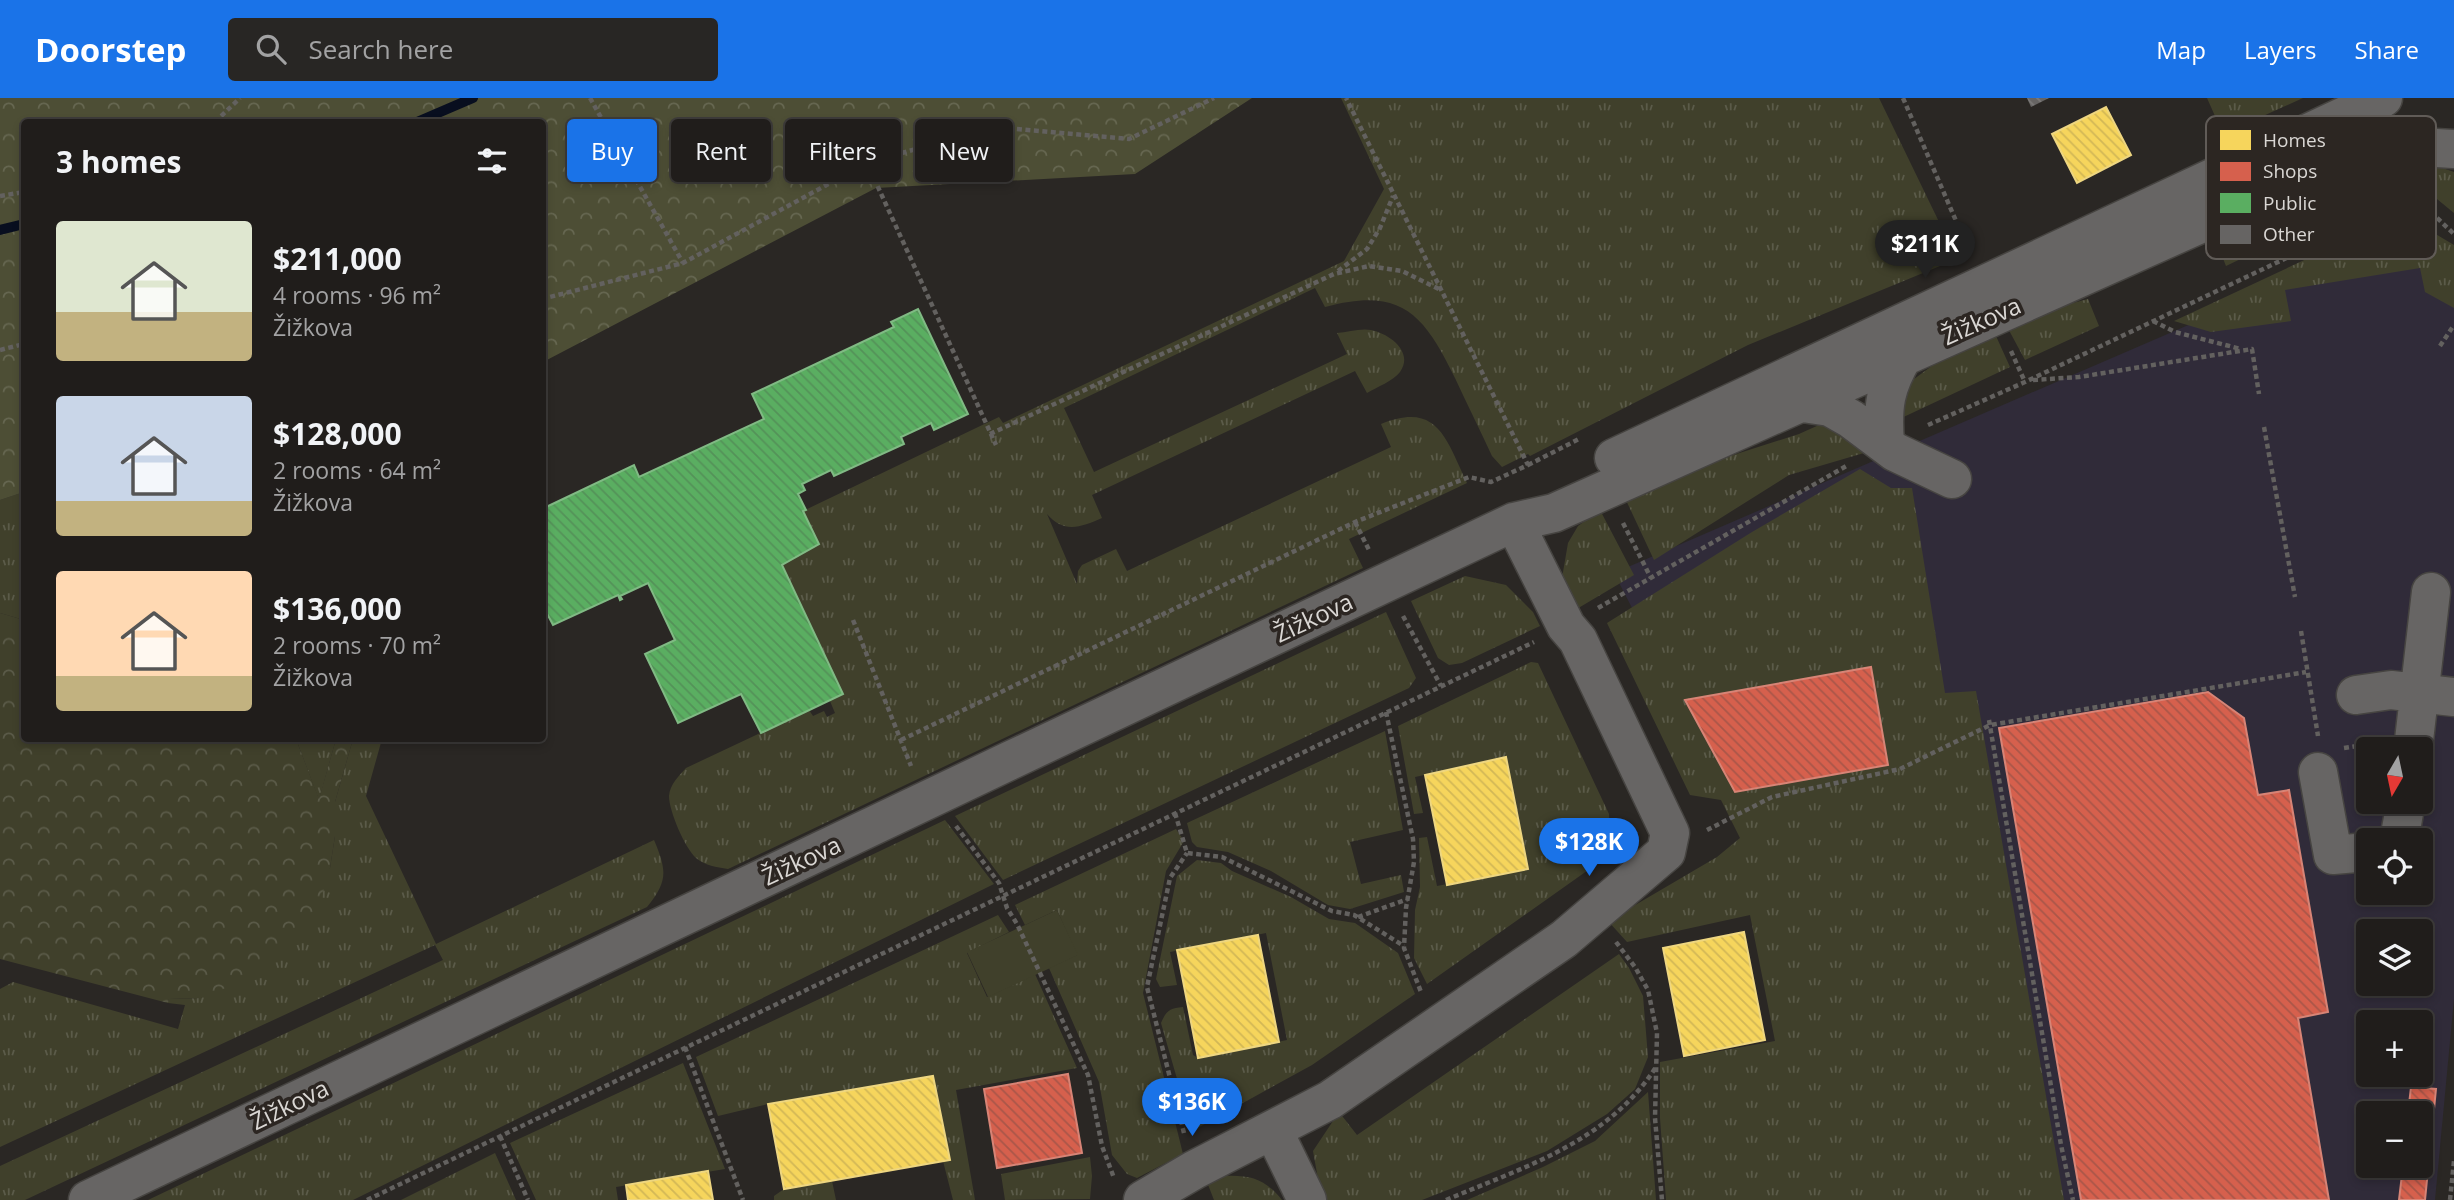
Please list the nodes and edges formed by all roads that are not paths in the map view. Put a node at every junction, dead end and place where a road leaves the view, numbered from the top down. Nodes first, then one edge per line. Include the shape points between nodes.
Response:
1 (2383, 98) edge
2 (2345, 116) edge
3 (2436, 147) edge
4 (2454, 149) edge
5 (2206, 181) edge
6 (2206, 221) edge
7 (1904, 355) junction
8 (1803, 403) junction
9 (1885, 443) junction
10 (1952, 478) dead end
11 (1514, 522) junction
12 (2431, 592) dead end
13 (2356, 695) dead end
14 (2438, 695) edge
15 (2419, 737) edge
16 (2318, 772) dead end
17 (2356, 853) edge
18 (1273, 1130) junction
19 (1131, 1195) edge
20 (88, 1200) edge
21 (1307, 1200) edge

1 - 2 street, Žižkova
3 - 4 street, Žižkova
5 - 11 street, Žižkova via 1539,493
6 - 7 street, Žižkova
7 - 8 street, Žižkova
7 - 9 street via 1885,396
8 - 9 street via 1830,407
8 - 11 street, Žižkova via 1553,513
9 - 10 street via 1913,462
11 - 18 street via 1566,626 1578,640 1670,833 1666,852 1563,939 1330,1100
11 - 20 street, Žižkova
12 - 14 street
13 - 14 street via 2392,690
14 - 15 street
16 - 17 street via 2333,855
18 - 19 street
18 - 21 street

